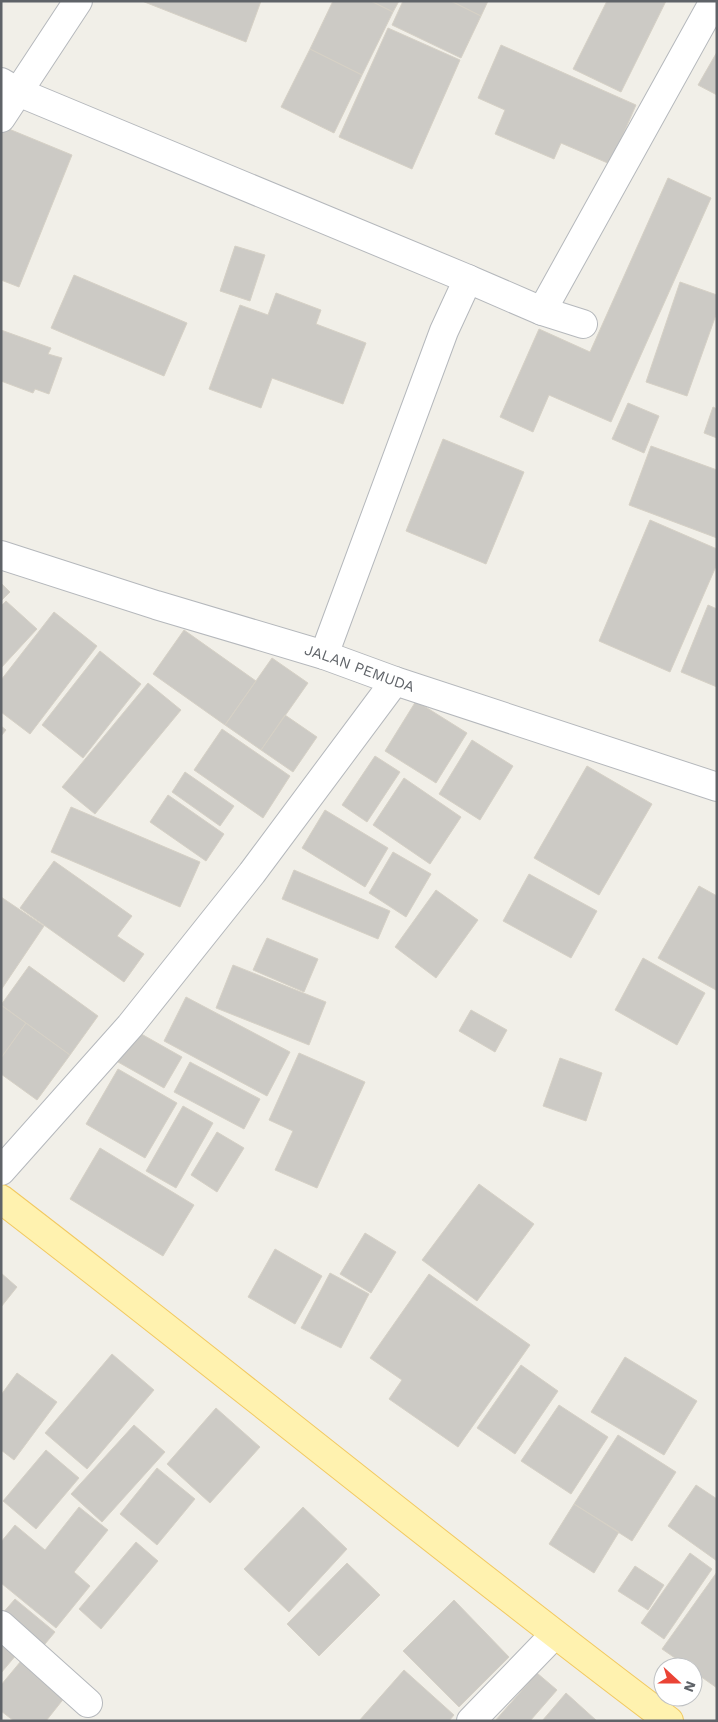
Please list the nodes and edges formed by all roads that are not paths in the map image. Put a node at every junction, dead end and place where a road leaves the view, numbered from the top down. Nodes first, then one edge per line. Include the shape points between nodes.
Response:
1 (78, 1) edge
2 (714, 1) edge
3 (10, 87) edge
4 (1, 118) edge
5 (468, 279) junction
6 (542, 311) junction
7 (583, 324) dead end
8 (1, 555) edge
9 (324, 655) junction
10 (395, 681) junction
11 (717, 787) edge
12 (1, 1171) edge
13 (1, 1199) edge
14 (1, 1625) edge
15 (554, 1634) junction
16 (88, 1703) dead end
17 (471, 1721) edge
18 (669, 1721) edge

1 - 3 street
2 - 6 street
3 - 4 street
3 - 5 street
5 - 6 street
5 - 9 street via 444,331
6 - 7 street
8 - 9 street, JALAN PEMUDA via 156,606
9 - 10 street, JALAN PEMUDA
10 - 11 street, JALAN PEMUDA
10 - 12 street via 252,873 142,1011
13 - 15 main road
14 - 16 street
15 - 17 street
15 - 18 main road

